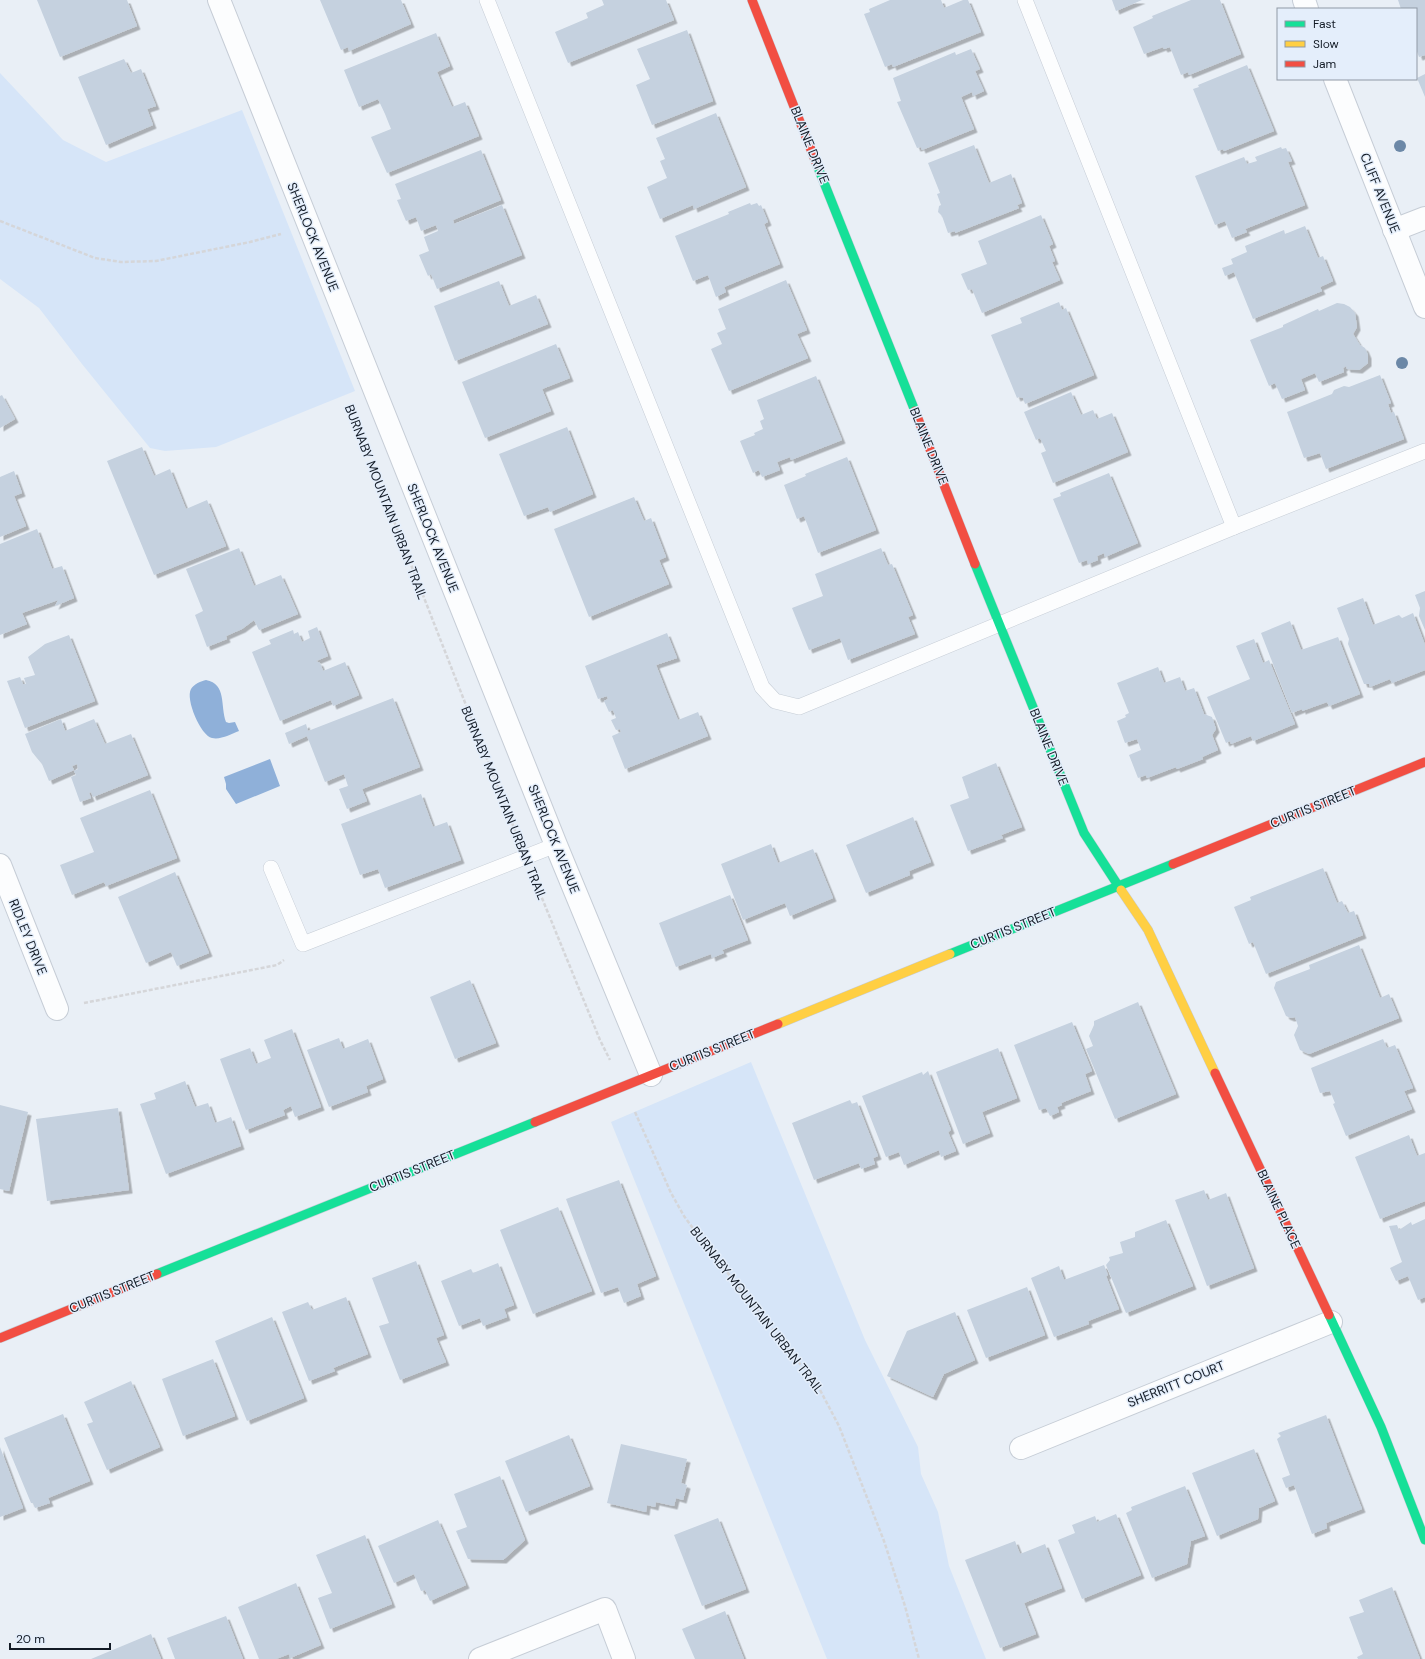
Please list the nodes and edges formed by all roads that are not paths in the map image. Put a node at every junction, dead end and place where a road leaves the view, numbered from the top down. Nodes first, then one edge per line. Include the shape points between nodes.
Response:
1 (219, 0) edge
2 (487, 0) edge
3 (752, 0) edge
4 (1025, 0) edge
5 (1335, 80) edge
6 (1425, 218) edge
7 (1394, 230) junction
8 (1425, 307) edge
9 (1425, 451) edge
10 (1234, 527) junction
11 (999, 624) junction
12 (1425, 762) edge
13 (556, 845) junction
14 (0, 865) edge
15 (271, 868) dead end
16 (1119, 886) junction
17 (57, 1009) road end
18 (651, 1075) junction
19 (1332, 1322) junction
20 (0, 1338) edge
21 (1021, 1448) dead end
22 (1425, 1540) edge
23 (480, 1659) edge
24 (624, 1659) edge

1 - 13 street, SHERLOCK AVENUE
2 - 11 lane via 762,687 775,701 799,706
3 - 11 street, BLAINE DRIVE
4 - 10 lane
5 - 7 street, CLIFF AVENUE
6 - 7 street
7 - 8 street, CLIFF AVENUE
9 - 10 lane
10 - 11 lane
11 - 16 street, BLAINE DRIVE via 1084,833
12 - 16 street, CURTIS STREET
13 - 15 lane via 303,944
13 - 18 street, SHERLOCK AVENUE
14 - 17 street, RIDLEY DRIVE
16 - 18 street, CURTIS STREET
16 - 19 street, BLAINE PLACE via 1148,930
18 - 20 street, CURTIS STREET
19 - 21 street, SHERRITT COURT
19 - 22 street, BLAINE PLACE via 1381,1427
23 - 24 street via 605,1608

